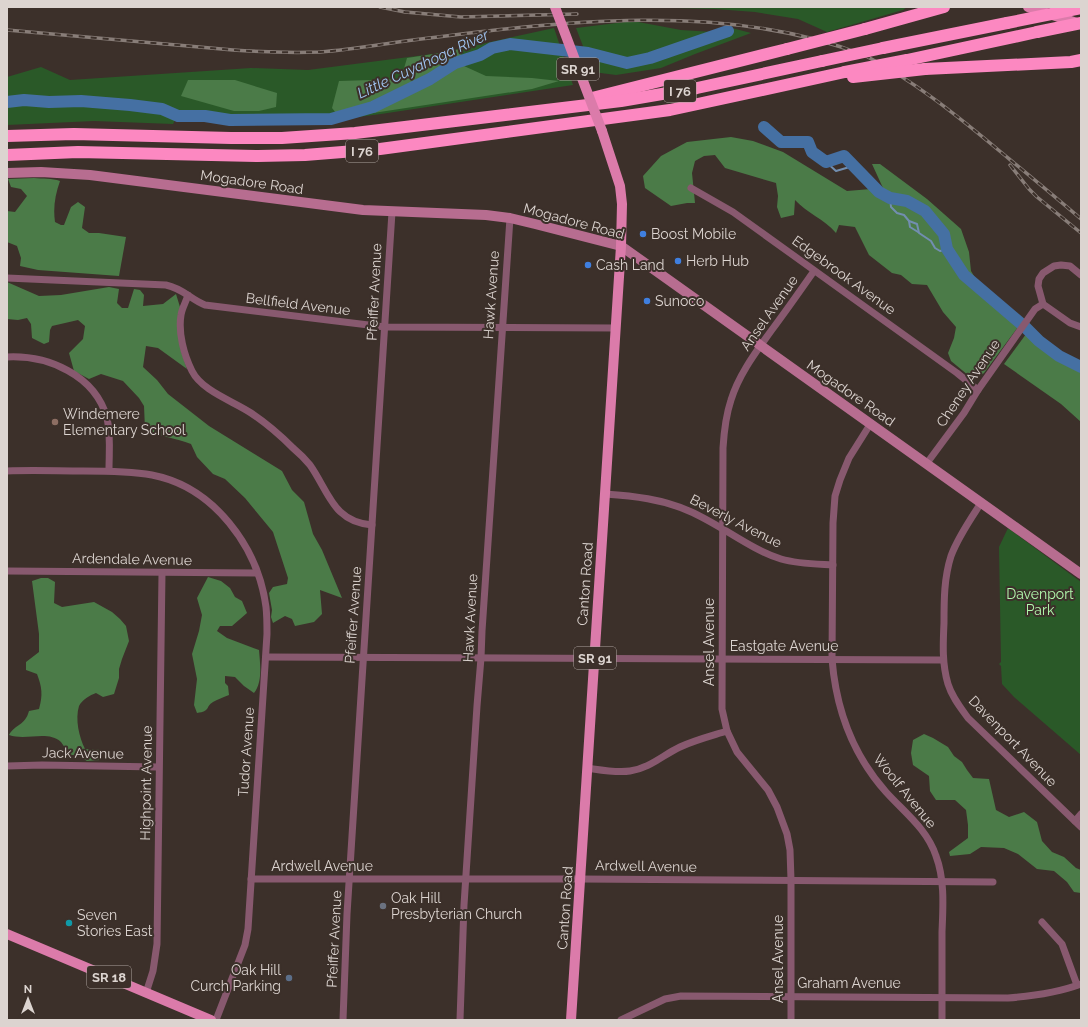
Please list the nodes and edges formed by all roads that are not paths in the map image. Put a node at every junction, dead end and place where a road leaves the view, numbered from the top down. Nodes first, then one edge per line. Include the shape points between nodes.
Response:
1 (554, 7) edge
2 (917, 7) edge
3 (944, 7) edge
4 (1028, 7) edge
5 (1081, 8) edge
6 (899, 20) junction
7 (1081, 24) edge
8 (1081, 60) edge
9 (849, 74) junction
10 (536, 112) junction
11 (7, 136) edge
12 (7, 155) edge
13 (7, 173) edge
14 (691, 188) dead end
15 (392, 212) junction
16 (510, 218) junction
17 (621, 246) junction
18 (814, 271) junction
19 (1081, 275) edge
20 (7, 278) edge
21 (188, 295) junction
22 (1043, 304) junction
23 (385, 327) junction
24 (1081, 327) edge
25 (502, 328) junction
26 (616, 328) junction
27 (761, 345) junction
28 (7, 357) edge
29 (978, 390) junction
30 (871, 423) junction
31 (927, 463) junction
32 (109, 470) junction
33 (7, 471) edge
34 (605, 494) junction
35 (981, 503) junction
36 (372, 525) junction
37 (722, 528) junction
38 (833, 565) junction
39 (7, 571) edge
40 (162, 573) junction
41 (258, 573) junction
42 (1081, 574) edge
43 (266, 657) junction
44 (363, 658) junction
45 (481, 658) junction
46 (595, 659) junction
47 (722, 659) junction
48 (832, 660) junction
49 (943, 660) junction
50 (727, 731) junction
51 (7, 766) edge
52 (158, 767) junction
53 (587, 768) junction
54 (1081, 814) edge
55 (1075, 821) junction
56 (1081, 826) edge
57 (251, 879) junction
58 (350, 879) junction
59 (580, 879) junction
60 (467, 880) junction
61 (791, 880) junction
62 (941, 881) junction
63 (993, 882) dead end
64 (1042, 922) dead end
65 (7, 934) edge
66 (1079, 984) edge
67 (146, 993) junction
68 (790, 996) junction
69 (942, 997) junction
70 (211, 1020) edge
71 (216, 1020) edge
72 (343, 1020) edge
73 (460, 1020) edge
74 (571, 1020) edge
75 (621, 1020) edge
76 (791, 1020) edge
77 (942, 1020) edge

1 - 17 main road, SR 91, bridge via 602,131 620,186
2 - 6 highway
3 - 6 highway
4 - 7 main road
5 - 10 highway, I 76, bridge via 660,95
6 - 10 highway, bridge
7 - 9 highway, I 76, bridge
8 - 9 highway, bridge
9 - 12 highway, I 76 via 809,80 670,110 359,151 258,156 85,152
10 - 11 highway, I 76 via 383,130 282,138 74,134
13 - 15 street, Mogadore Road via 90,175
14 - 18 street, Edgebrook Avenue via 734,212
15 - 16 street, Mogadore Road
15 - 23 street, Pfeiffer Avenue
16 - 17 street, Mogadore Road
16 - 25 street, Hawk Avenue
17 - 26 main road, Canton Road / SR 91
17 - 27 street, Mogadore Road
18 - 27 street, Ansel Avenue
18 - 29 street, Edgebrook Avenue via 957,372
19 - 22 street via 1067,265 1049,268 1039,279
20 - 21 street, Bellfield Avenue via 166,285 176,287
21 - 23 street, Bellfield Avenue via 205,305
21 - 36 street via 181,315 181,333 196,378 213,391 251,412 301,455 343,515 354,522
22 - 24 street via 1070,323
22 - 29 street, Cheney Avenue via 1030,316
23 - 25 street, Bellfield Avenue
23 - 36 street, Pfeiffer Avenue
25 - 26 street, Bellfield Avenue
25 - 45 street, Hawk Avenue
26 - 34 main road, Canton Road / SR 91
27 - 30 street, Mogadore Road
27 - 37 street, Ansel Avenue via 735,389 727,416 723,448
28 - 32 street via 31,357 53,363 74,374 90,387 104,408 107,419 110,441
29 - 31 street, Cheney Avenue
30 - 31 street, Mogadore Road
30 - 38 street, Woolf Avenue via 849,458 838,485 834,507
31 - 35 street, Mogadore Road
32 - 33 street, Tudor Avenue
32 - 41 street, Tudor Avenue via 164,478 204,499 223,515 236,532
34 - 37 street, Beverly Avenue via 633,496 671,504
34 - 46 main road, Canton Road / SR 91
35 - 42 street, Mogadore Road
35 - 49 street, Davenport Avenue via 958,540 947,572
36 - 44 street, Pfeiffer Avenue
37 - 38 street, Beverly Avenue via 783,560
37 - 47 street, Ansel Avenue
38 - 48 street, Woolf Avenue
39 - 40 street, Ardendale Avenue
40 - 41 street, Ardendale Avenue
40 - 52 street, Highpoint Avenue
41 - 43 street, Tudor Avenue via 266,612
43 - 44 street, Eastgate Avenue
43 - 57 street, Tudor Avenue
44 - 45 street, Eastgate Avenue
44 - 58 street, Pfeiffer Avenue
45 - 46 street, Eastgate Avenue
45 - 60 street, Hawk Avenue
46 - 47 street, Eastgate Avenue
46 - 53 main road, Canton Road / SR 91
47 - 48 street, Eastgate Avenue
47 - 50 street, Ansel Avenue via 722,709
48 - 49 street, Eastgate Avenue
48 - 62 street, Woolf Avenue via 842,716 854,743 877,781 925,835 936,857
49 - 55 street, Davenport Avenue via 951,691 968,718
50 - 53 street via 695,740 657,761 630,771
50 - 61 street, Ansel Avenue via 736,752 768,790 780,812 790,844
51 - 52 street, Jack Avenue
52 - 67 street, Highpoint Avenue via 157,944 153,971
53 - 59 main road, Canton Road / SR 91
54 - 55 street
55 - 56 street, Davenport Avenue
57 - 58 street, Ardwell Avenue
57 - 71 street, Tudor Avenue via 246,940
58 - 60 street, Ardwell Avenue
58 - 72 street, Pfeiffer Avenue
59 - 60 street, Ardwell Avenue
59 - 61 street, Ardwell Avenue
59 - 74 main road, Canton Road / SR 91
60 - 73 street, Hawk Avenue
61 - 62 street, Ardwell Avenue
61 - 68 street, Ansel Avenue
62 - 63 street, Ardwell Avenue
62 - 69 street, Woolf Avenue
64 - 66 street via 1062,944
65 - 67 main road, SR 18
66 - 69 street, Graham Avenue via 1056,992 1024,997
67 - 70 main road, SR 18
68 - 69 street, Graham Avenue
68 - 75 street, Graham Avenue via 676,997 654,1003
68 - 76 street, Ansel Avenue
69 - 77 street, Woolf Avenue

